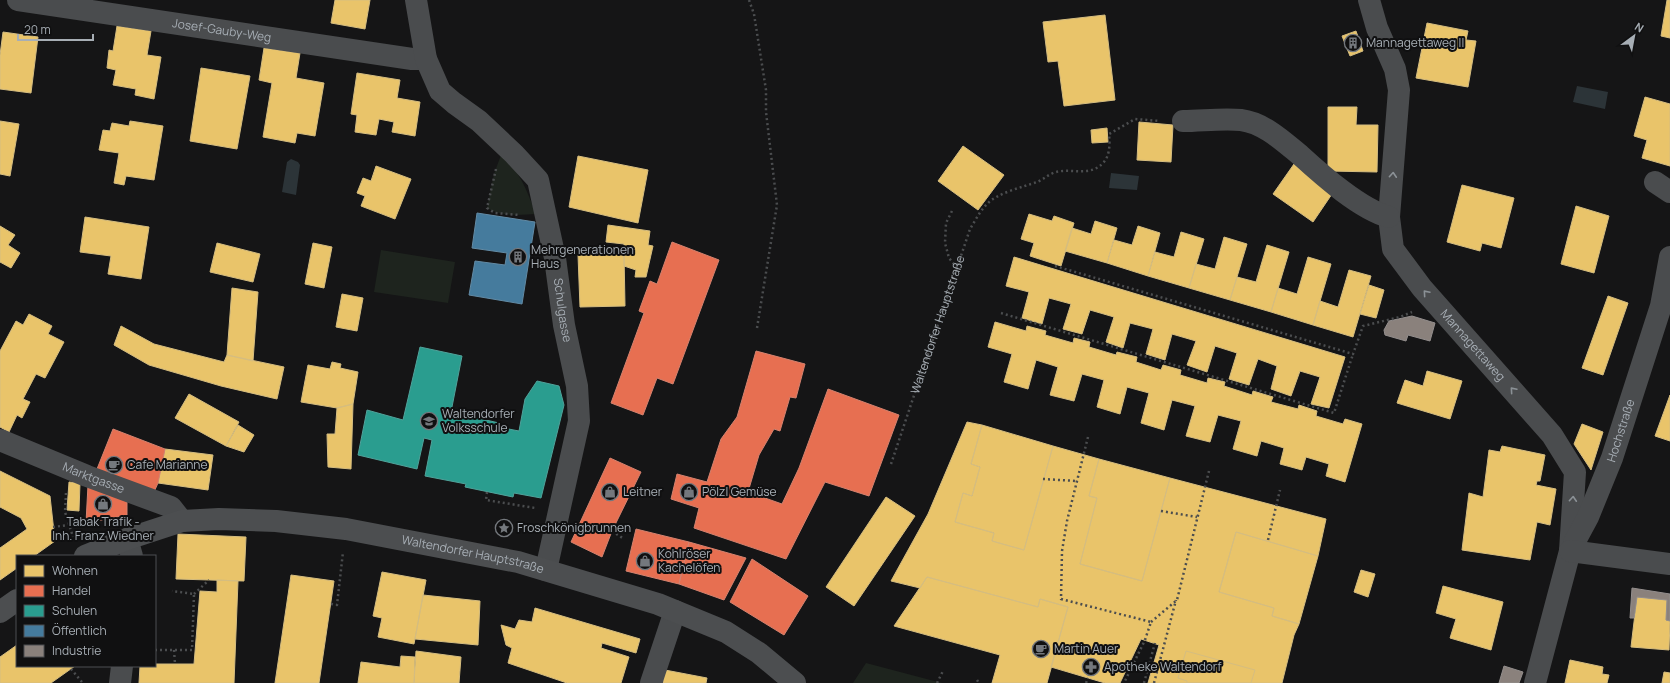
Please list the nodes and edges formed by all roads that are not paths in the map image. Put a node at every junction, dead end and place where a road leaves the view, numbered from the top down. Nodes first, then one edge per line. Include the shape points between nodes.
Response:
1 (18, 0) edge
2 (416, 0) edge
3 (1369, 0) edge
4 (426, 59) junction
5 (1183, 121) road end
6 (1389, 217) junction
7 (1669, 265) edge
8 (1665, 303) edge
9 (0, 440) edge
10 (182, 521) junction
11 (79, 547) edge
12 (130, 548) edge
13 (1570, 552) junction
14 (1670, 564) edge
15 (546, 570) junction
16 (16, 601) edge
17 (674, 611) junction
18 (0, 612) edge
19 (122, 667) edge
20 (120, 683) edge
21 (651, 683) edge
22 (795, 683) edge
23 (1535, 683) edge

1 - 4 street, Josef-Gauby-Weg via 412,59
2 - 4 street, Schulgasse
6 -> 3 street, Mannagettaweg via 1399,90 1395,69 1377,28
4 - 15 street, Schulgasse via 440,91 479,121 538,180 555,258 564,325 577,386 579,421
5 - 6 street via 1241,120 1260,126 1278,136 1329,180 1378,214
13 -> 6 street, Mannagettaweg via 1575,472 1552,435 1404,265 1393,249
7 - 8 street, Hochstraße
8 - 13 street, Hochstraße via 1612,458
9 - 10 street, Marktgasse via 171,507
10 - 12 main road, Waltendorfer Hauptstraße
10 - 15 main road, Waltendorfer Hauptstraße via 276,521 346,529 503,558
11 - 12 main road, Waltendorfer Hauptstraße
13 - 14 street
13 - 23 street, Mannagettaweg
15 - 17 main road, Waltendorfer Hauptstraße
16 - 18 main road
17 - 21 street
17 - 22 main road, Waltendorfer Hauptstraße via 726,632 760,653
19 - 20 street

